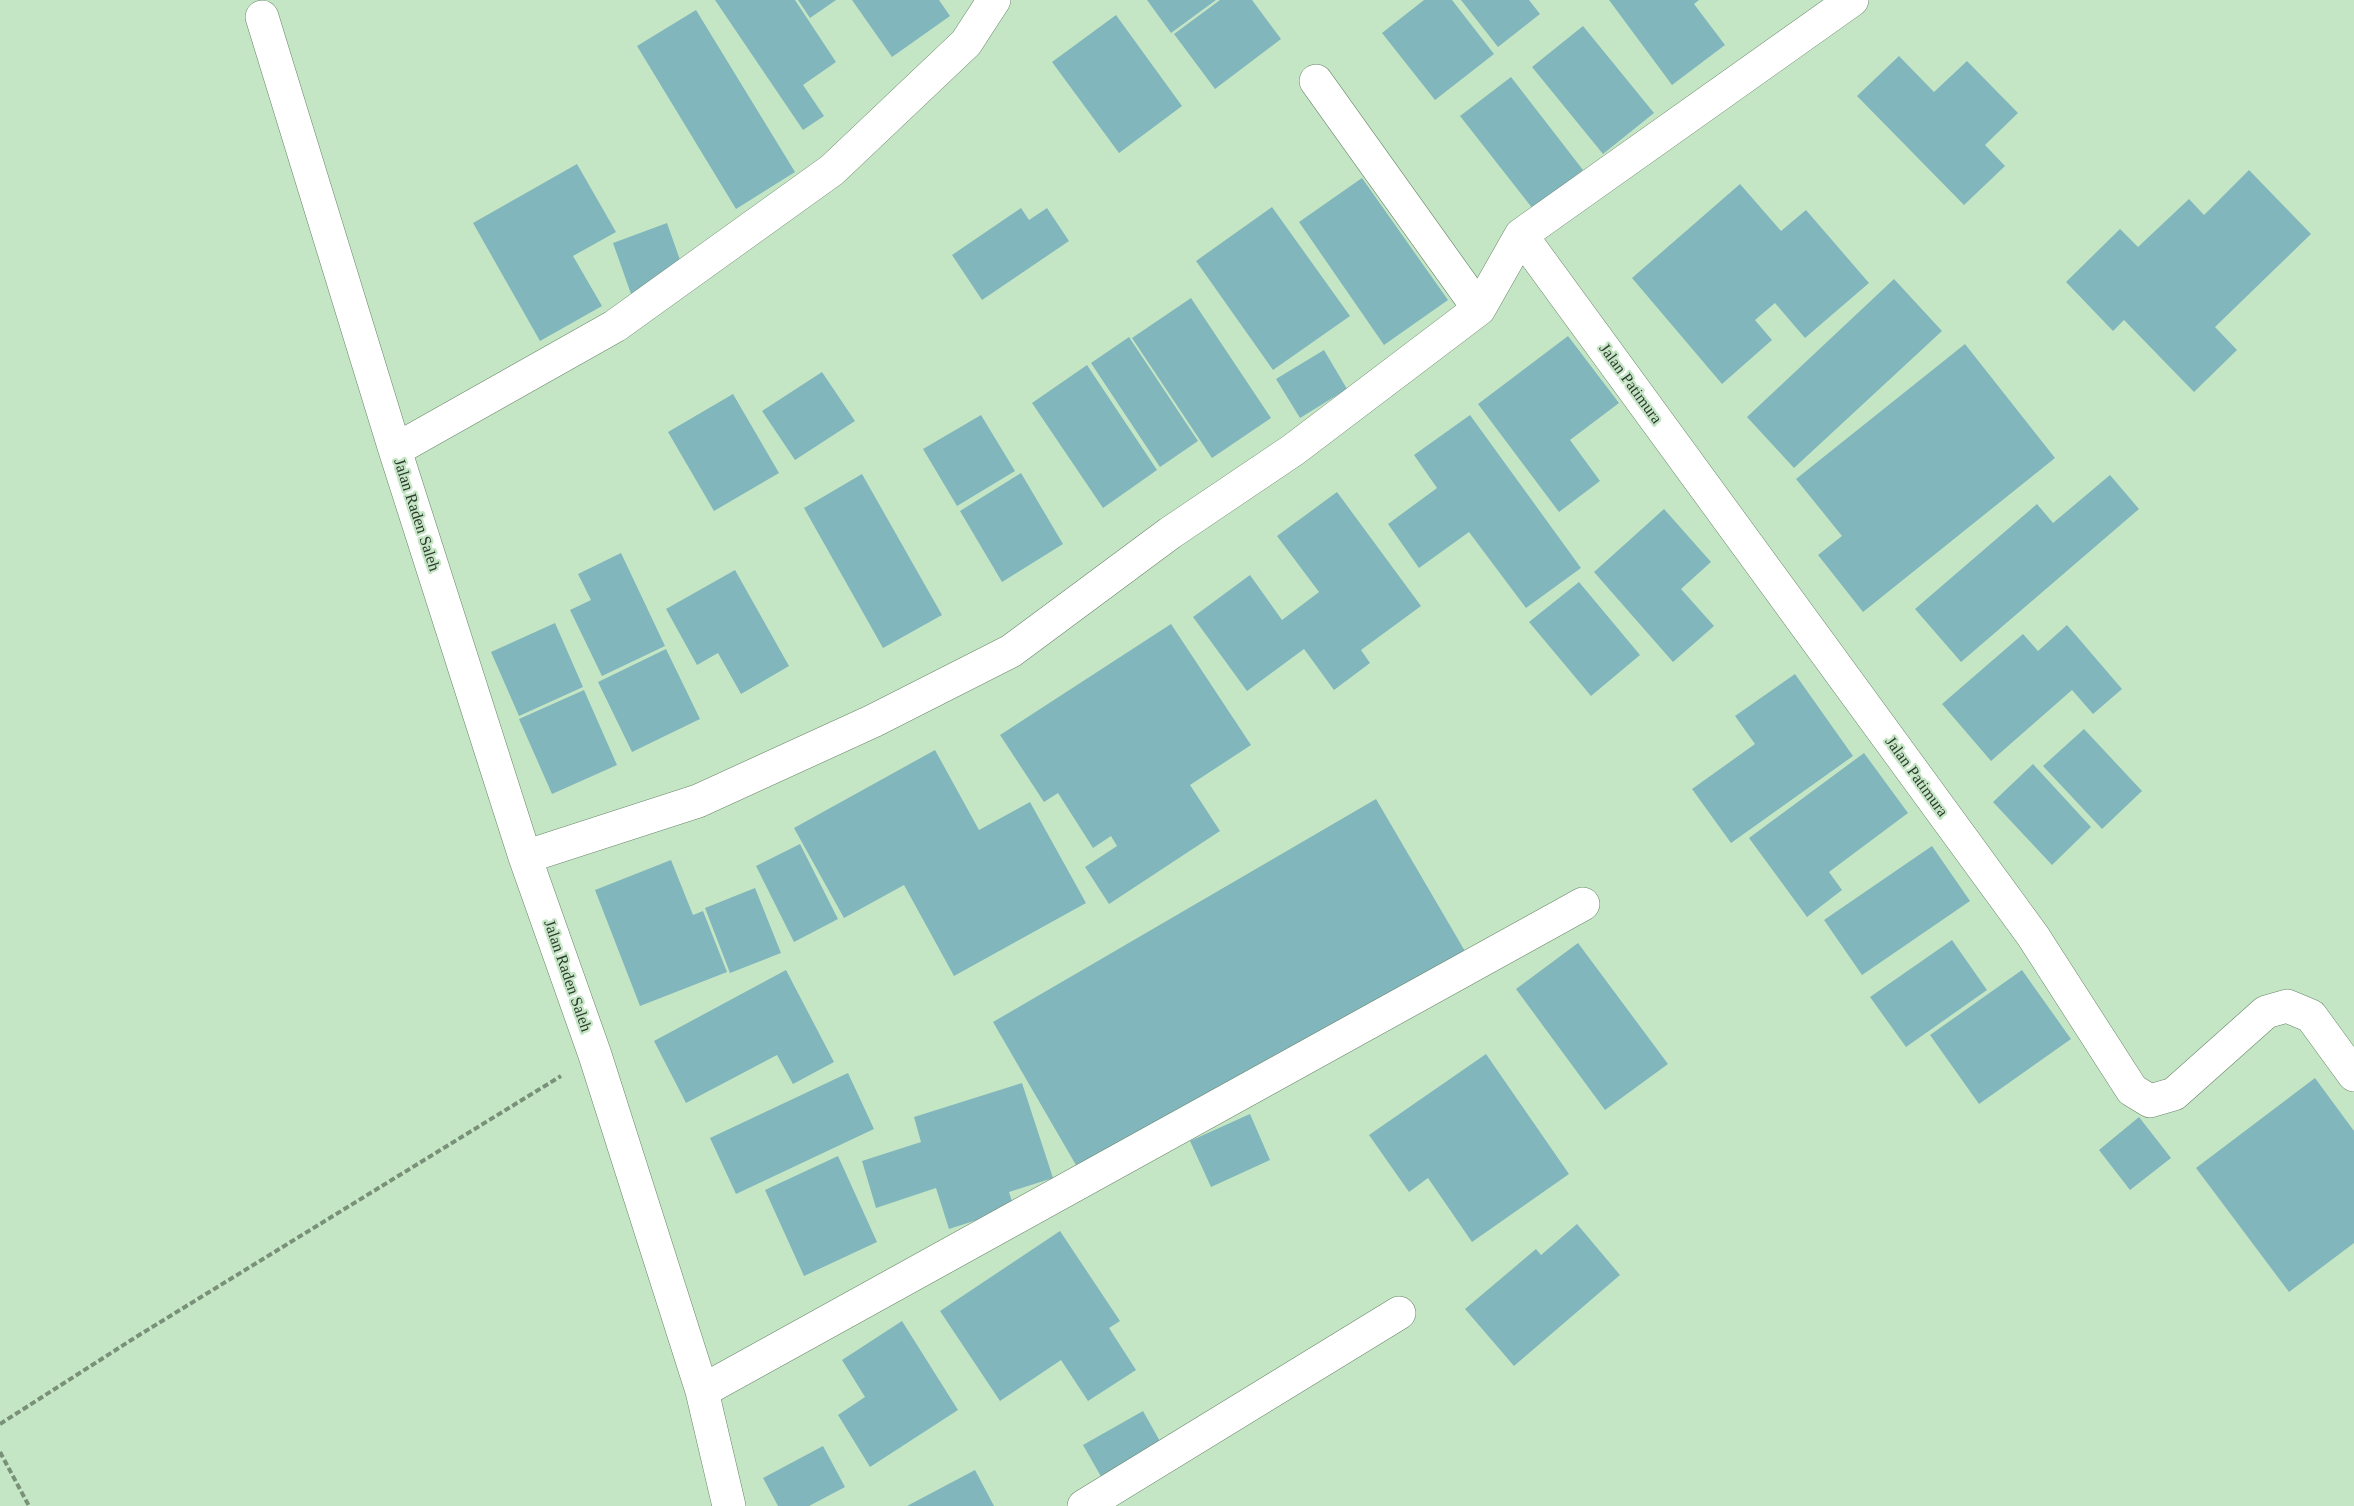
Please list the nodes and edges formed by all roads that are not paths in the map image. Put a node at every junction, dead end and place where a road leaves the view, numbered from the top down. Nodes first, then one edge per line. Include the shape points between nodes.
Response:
1 (994, 0) edge
2 (1852, 0) edge
3 (262, 17) dead end
4 (1316, 81) dead end
5 (1521, 235) junction
6 (1479, 309) junction
7 (395, 450) junction
8 (525, 857) junction
9 (1583, 904) dead end
10 (2354, 1075) edge
11 (1399, 1313) dead end
12 (702, 1391) junction
13 (729, 1506) edge
14 (1084, 1506) edge

1 - 7 street via 966,43 832,170 615,326
2 - 5 street
3 - 7 street, Jalan Raden Saleh
4 - 6 street
5 - 6 street
5 - 10 street, Jalan Patimura via 2033,936 2132,1090 2150,1101 2175,1094 2266,1012 2287,1006 2311,1016
6 - 8 street via 1293,450 1170,533 1011,651 873,721 698,801
7 - 8 street, Jalan Raden Saleh
8 - 12 street, Jalan Raden Saleh via 595,1055
9 - 12 street
11 - 14 street
12 - 13 street, Jalan Raden Saleh

